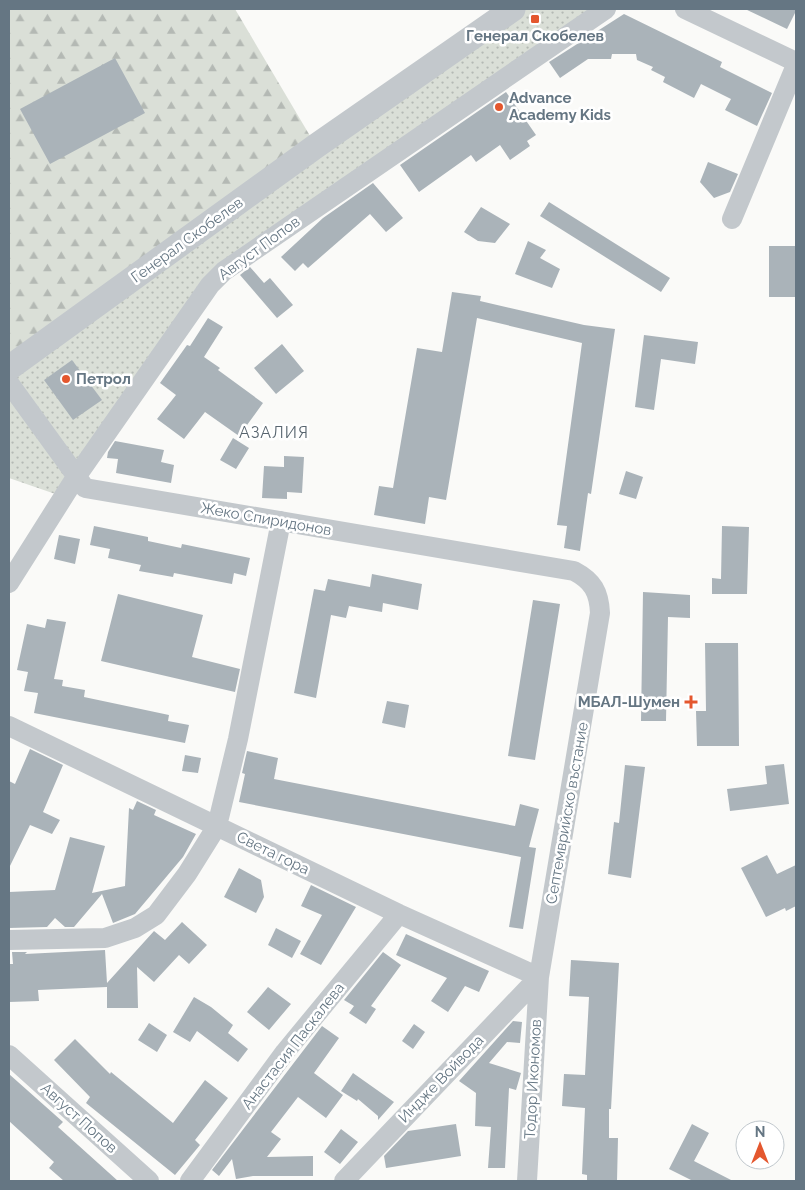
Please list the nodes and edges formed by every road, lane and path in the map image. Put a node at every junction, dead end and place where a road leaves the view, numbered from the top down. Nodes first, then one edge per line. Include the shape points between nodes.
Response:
1 (513, 9) edge
2 (606, 9) edge
3 (686, 9) edge
4 (796, 63) edge
5 (732, 218) dead end
6 (9, 368) edge
7 (9, 383) edge
8 (76, 477) junction
9 (281, 521) junction
10 (574, 571) joint
11 (9, 583) edge
12 (9, 726) edge
13 (217, 826) junction
14 (399, 914) junction
15 (9, 940) edge
16 (539, 977) junction
17 (9, 1055) edge
18 (148, 1181) edge
19 (190, 1181) edge
20 (344, 1181) edge
21 (528, 1181) edge

1 - 6 street, Генерал Скобелев via 316,146
2 - 8 street, Август Попов via 224,271 210,285
3 - 4 street
4 - 5 street
7 - 8 street, Жеко Спиридонов
8 - 9 street, Жеко Спиридонов via 85,488
8 - 11 street, Август Попов
9 - 10 street, Жеко Спиридонов
9 - 13 street via 238,739
10 - 16 street, Септемврийско въстание via 596,588 600,613
12 - 13 street, Света гора
13 - 14 street, Света гора
13 - 15 street via 156,915 135,928 105,938
14 - 16 street, Света гора
14 - 19 street, Анастасия Паскалева via 285,1052
16 - 20 street, Индже Войвода
16 - 21 street, Тодор Икономов
17 - 18 street, Август Попов

